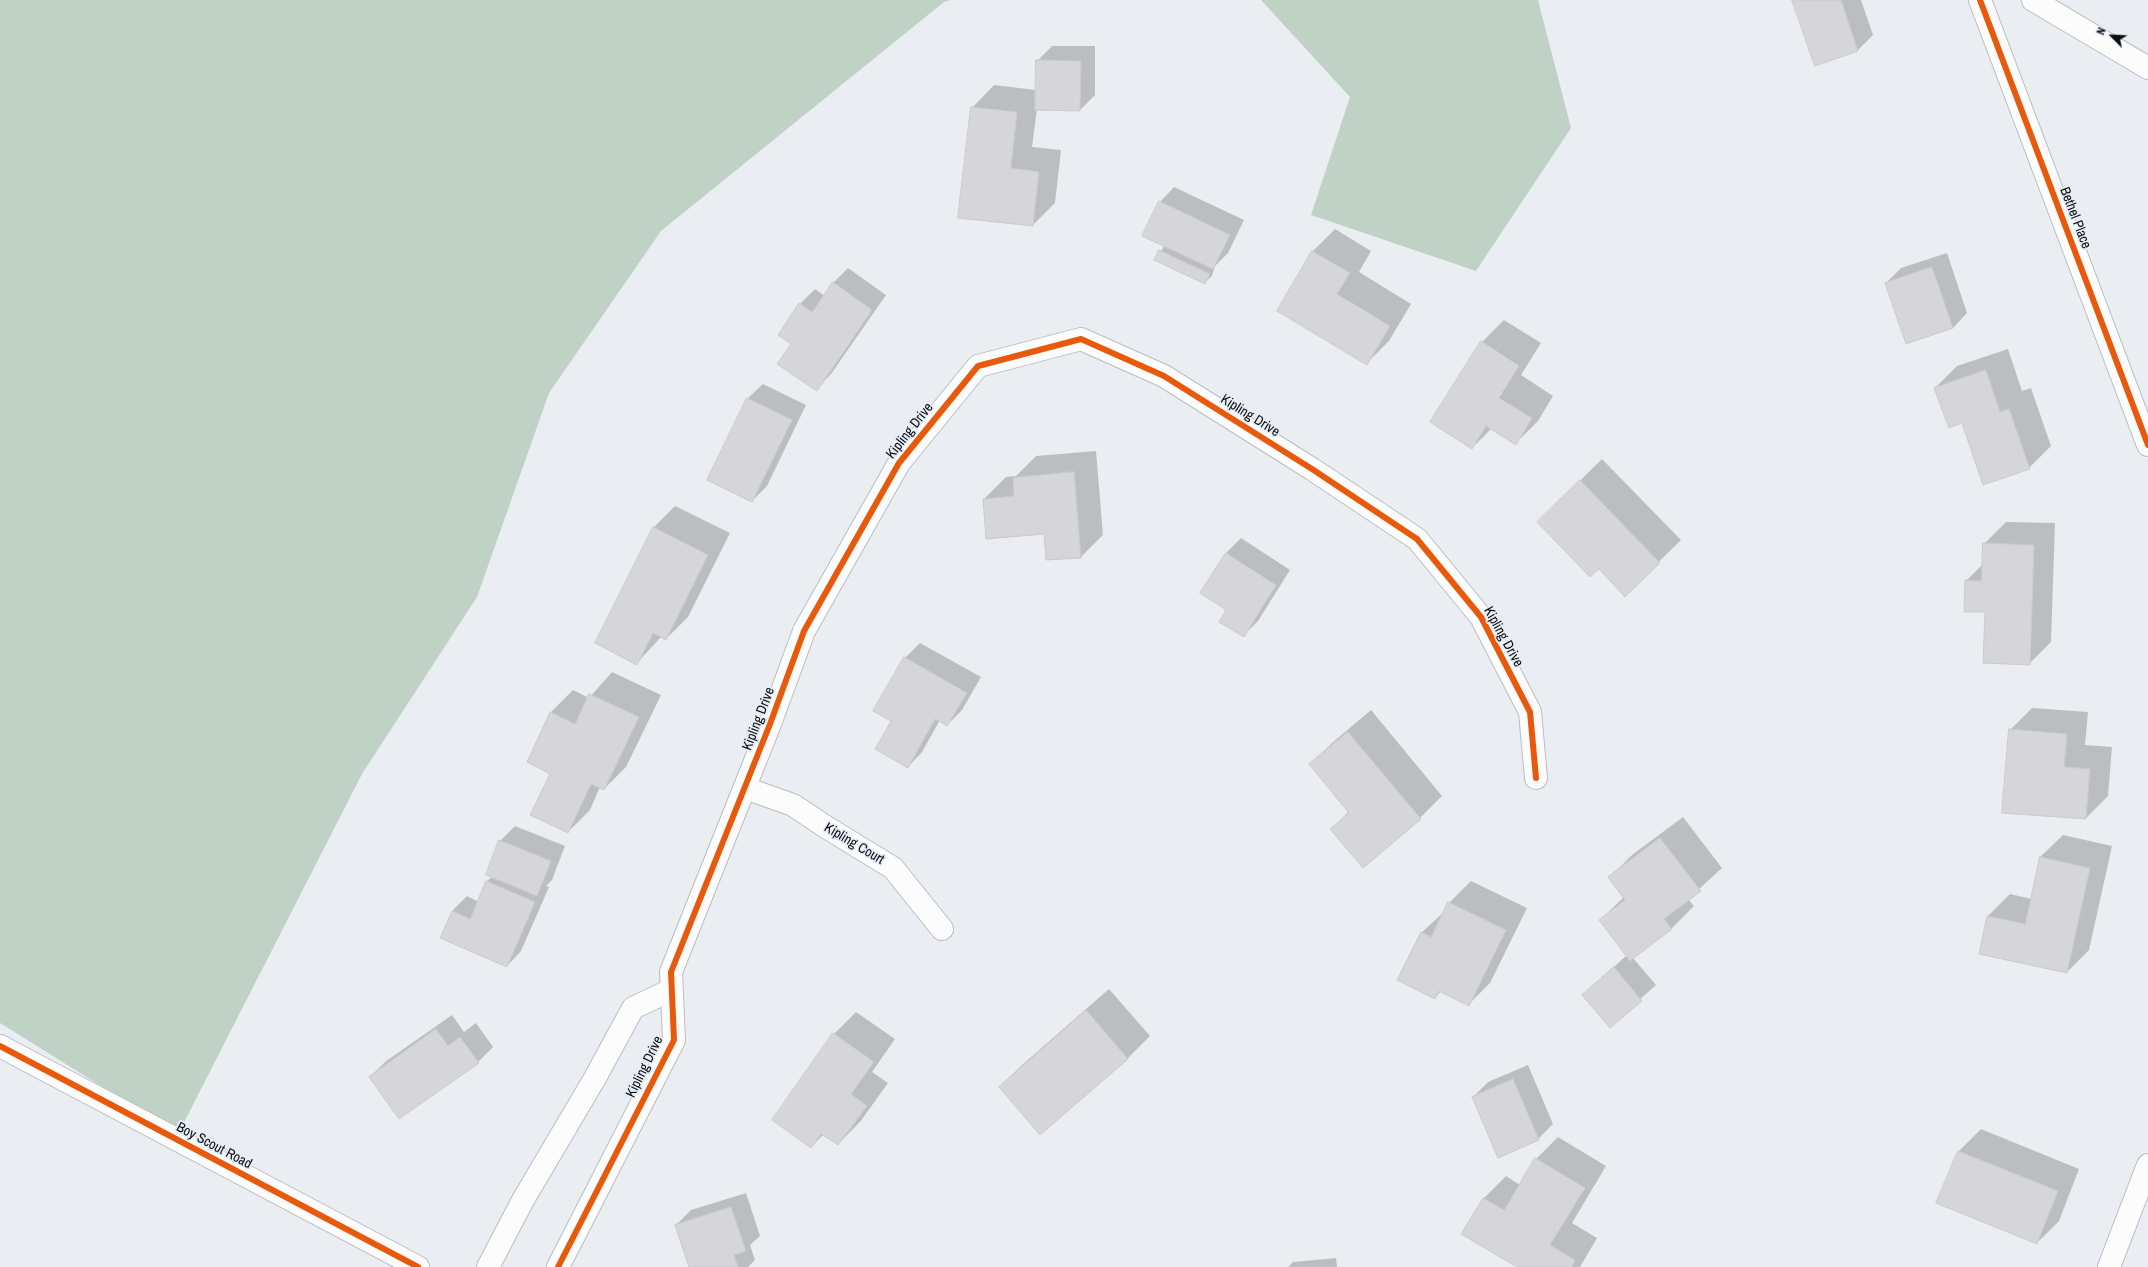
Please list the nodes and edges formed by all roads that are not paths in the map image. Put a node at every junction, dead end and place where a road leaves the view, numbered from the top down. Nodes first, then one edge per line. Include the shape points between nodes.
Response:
1 (1980, 0) edge
2 (2033, 0) edge
3 (2148, 68) edge
4 (2148, 445) edge
5 (1536, 778) dead end
6 (744, 788) junction
7 (942, 929) dead end
8 (671, 990) junction
9 (0, 1046) edge
10 (2148, 1165) edge
11 (418, 1267) edge
12 (488, 1267) edge
13 (558, 1267) edge
14 (2109, 1267) edge

1 - 4 street, Bethel Place
2 - 3 street
5 - 6 street, Kipling Drive via 1530,712 1481,617 1417,539 1164,376 1080,339 978,366 899,463 804,631
6 - 7 street, Kipling Court via 794,805 893,868
6 - 8 street, Kipling Drive via 671,972
8 - 12 street via 634,1008 523,1200
8 - 13 street, Kipling Drive via 674,1040
9 - 11 street, Boy Scout Road
10 - 14 street

